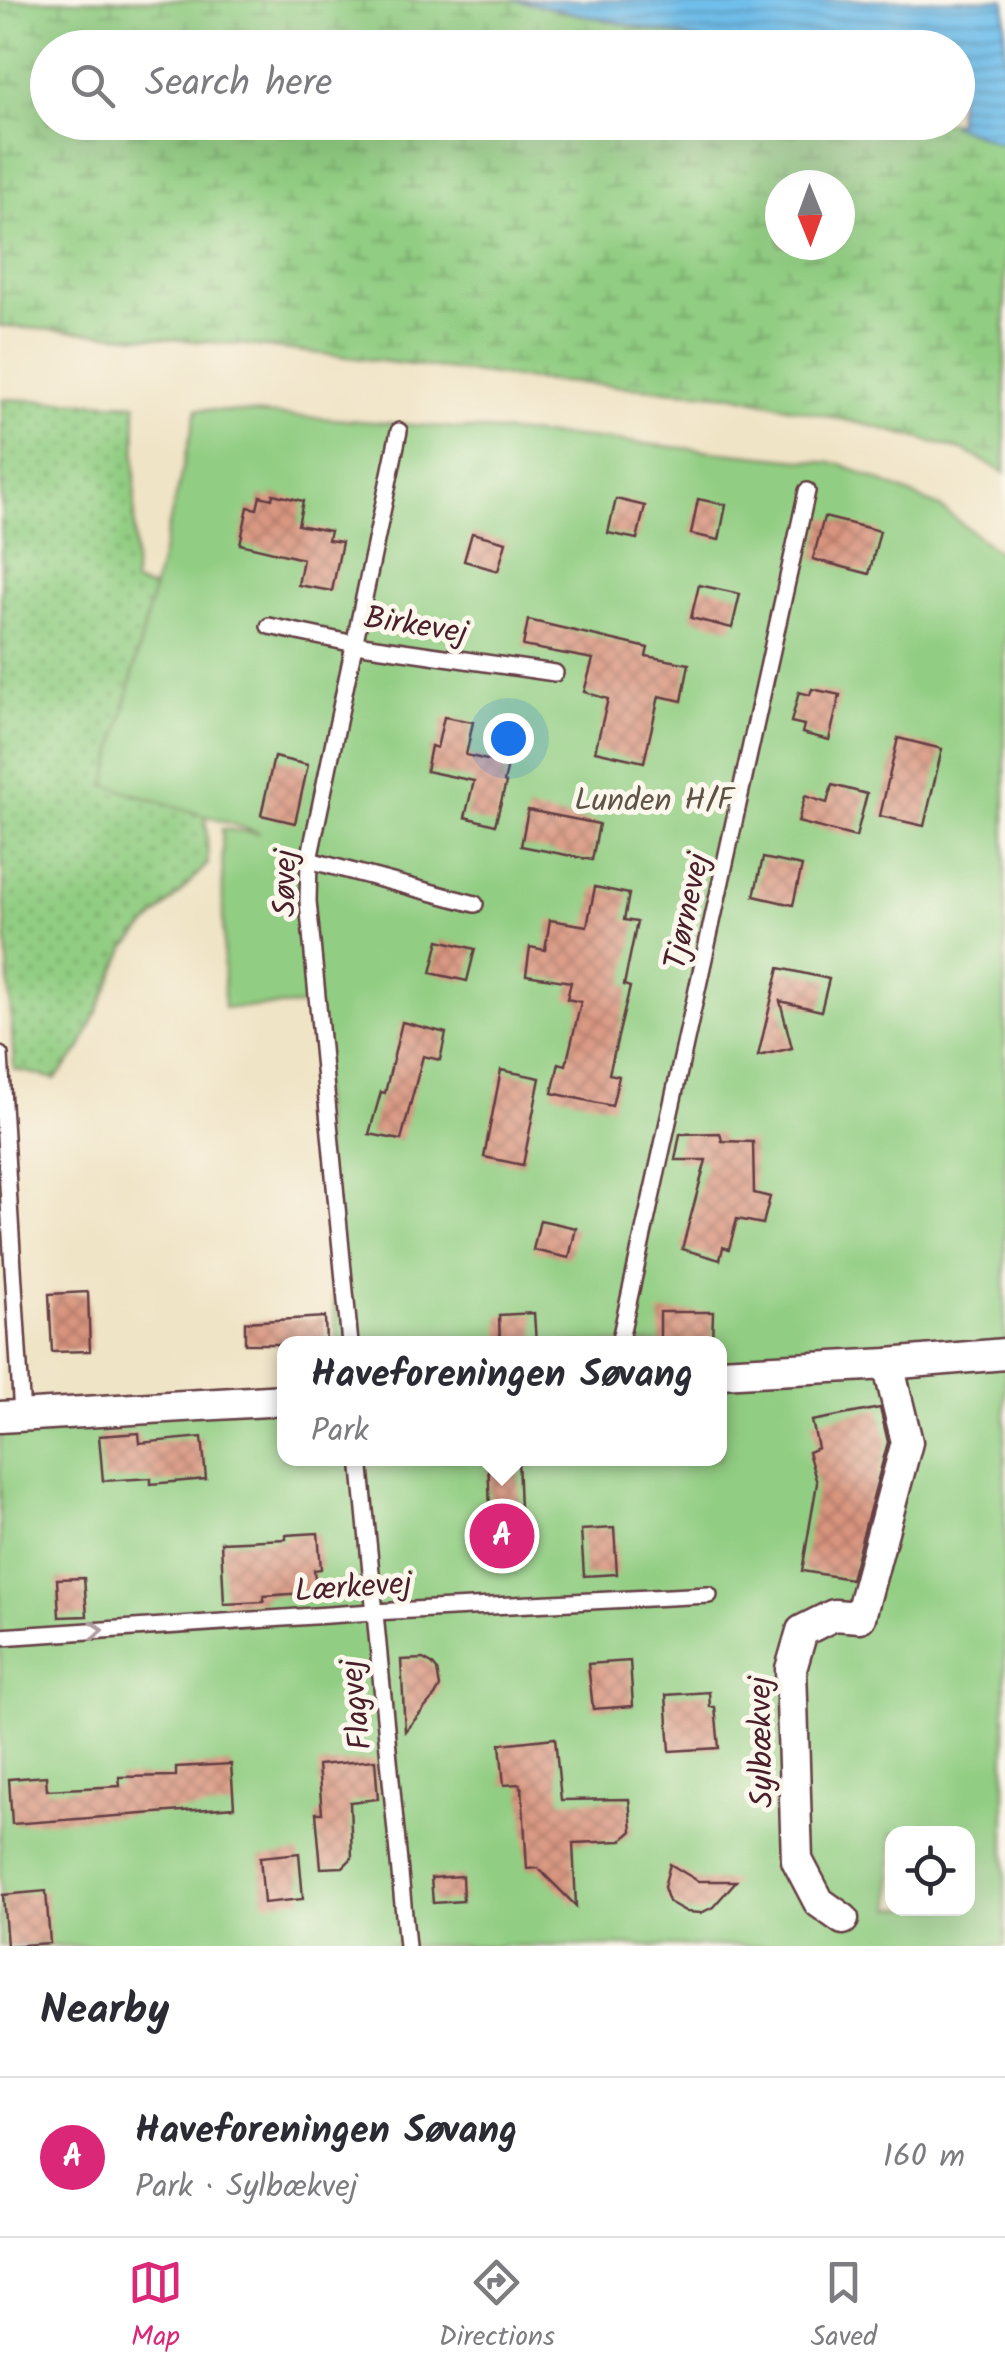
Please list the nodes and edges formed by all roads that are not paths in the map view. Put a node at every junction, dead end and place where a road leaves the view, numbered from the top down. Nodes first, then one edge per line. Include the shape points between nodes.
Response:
1 (399, 431) dead end
2 (806, 491) dead end
3 (269, 626) dead end
4 (355, 644) junction
5 (555, 673) dead end
6 (309, 860) junction
7 (475, 904) dead end
8 (0, 1055) edge
9 (349, 1336) edge
10 (621, 1336) edge
11 (1005, 1354) edge
12 (888, 1364) junction
13 (727, 1373) edge
14 (277, 1400) edge
15 (11, 1416) edge
16 (361, 1466) edge
17 (709, 1594) dead end
18 (373, 1612) junction
19 (0, 1637) edge
20 (843, 1918) dead end
21 (406, 1946) edge

1 - 4 lane, Søvej
2 - 10 lane, Tjørnevej
3 - 4 lane, Birkevej
4 - 5 lane, Birkevej
4 - 6 lane, Søvej
6 - 7 lane
6 - 9 lane, Søvej
8 - 15 lane
11 - 12 street
12 - 13 street
12 - 20 street, Sylbækvej via 907,1442 860,1617 834,1615 802,1631 790,1669 797,1860 818,1902
14 - 15 street
16 - 18 lane, Flagvej
17 - 18 lane, Lærkevej
19 -> 18 lane, Lærkevej
18 - 21 lane, Flagvej

